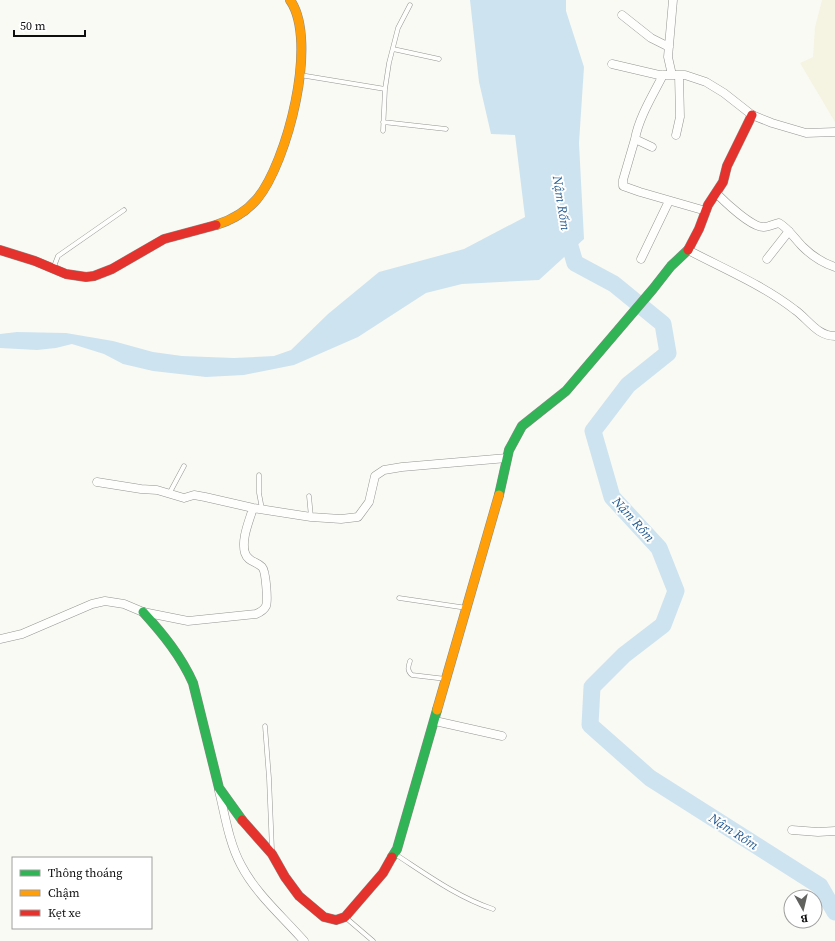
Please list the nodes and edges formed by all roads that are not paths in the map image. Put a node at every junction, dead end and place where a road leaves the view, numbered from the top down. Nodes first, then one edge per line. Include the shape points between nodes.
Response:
1 (290, 0) edge
2 (673, 0) edge
3 (410, 5) dead end
4 (622, 15) dead end
5 (669, 47) junction
6 (393, 49) junction
7 (439, 59) dead end
8 (612, 64) dead end
9 (299, 75) junction
10 (663, 75) junction
11 (676, 75) junction
12 (385, 89) junction
13 (752, 115) junction
14 (383, 122) junction
15 (446, 128) dead end
16 (383, 131) dead end
17 (835, 132) edge
18 (676, 135) dead end
19 (635, 139) junction
20 (652, 147) dead end
21 (716, 193) junction
22 (669, 201) junction
23 (124, 210) dead end
24 (706, 211) junction
25 (789, 231) junction
26 (0, 250) edge
27 (688, 250) junction
28 (641, 259) dead end
29 (767, 259) dead end
30 (835, 267) edge
31 (53, 269) junction
32 (835, 336) edge
33 (507, 458) junction
34 (184, 466) dead end
35 (259, 475) dead end
36 (97, 482) dead end
37 (169, 494) junction
38 (309, 496) dead end
39 (253, 508) junction
40 (262, 509) junction
41 (311, 517) junction
42 (399, 598) dead end
43 (467, 608) junction
44 (143, 612) junction
45 (0, 639) edge
46 (410, 661) dead end
47 (447, 679) junction
48 (435, 721) junction
49 (265, 726) dead end
50 (502, 736) dead end
51 (219, 788) junction
52 (792, 830) dead end
53 (835, 831) edge
54 (396, 851) junction
55 (272, 854) junction
56 (493, 909) dead end
57 (345, 917) junction
58 (304, 941) edge
59 (373, 941) edge

1 - 9 street via 297,11 302,39
2 - 5 street
3 - 6 lane via 398,28
4 - 5 street via 651,38
5 - 11 street via 668,57
6 - 7 lane
6 - 12 lane
8 - 10 street
9 - 12 lane
9 - 31 street via 289,128 275,170 263,192 246,209 223,223 183,233 154,244 101,274 74,277
10 - 11 street
10 - 19 street
11 - 13 street via 685,75 706,82
11 - 18 street via 680,117
12 - 14 lane
13 - 17 street via 806,133
13 - 21 street
14 - 15 lane
14 - 16 lane
19 - 20 street
19 - 22 street via 622,180 623,186
21 - 24 street
21 - 25 street via 729,207 755,224 762,227 779,223
22 - 24 street
22 - 28 street
23 - 31 lane via 58,256
24 - 27 street
25 - 29 street
25 - 30 street via 804,248 822,262
26 - 31 street
27 - 32 street via 765,289 797,311 814,328 828,336
27 - 33 street via 671,266 566,391 522,426
33 - 41 street via 384,470 374,476 370,502 358,518
33 - 43 street
34 - 37 lane
35 - 40 lane
36 - 37 street
37 - 39 street via 184,498 194,495
38 - 41 lane
39 - 40 street
39 - 44 street via 244,548 250,560 262,566 264,571 267,602 262,611 256,614 188,621
40 - 41 street
42 - 43 lane
43 - 47 street
44 - 45 street via 124,604 105,601 92,604 22,634
44 - 51 street via 171,644 190,675
46 - 47 lane via 408,669 412,675
47 - 48 street
48 - 50 street
48 - 54 street
49 - 55 lane
51 - 55 street
51 - 58 street via 226,822 240,864 264,897
52 - 53 street
54 - 56 lane via 460,895
54 - 57 street via 383,873
55 - 57 street via 299,896 324,917 336,920
57 - 59 lane

